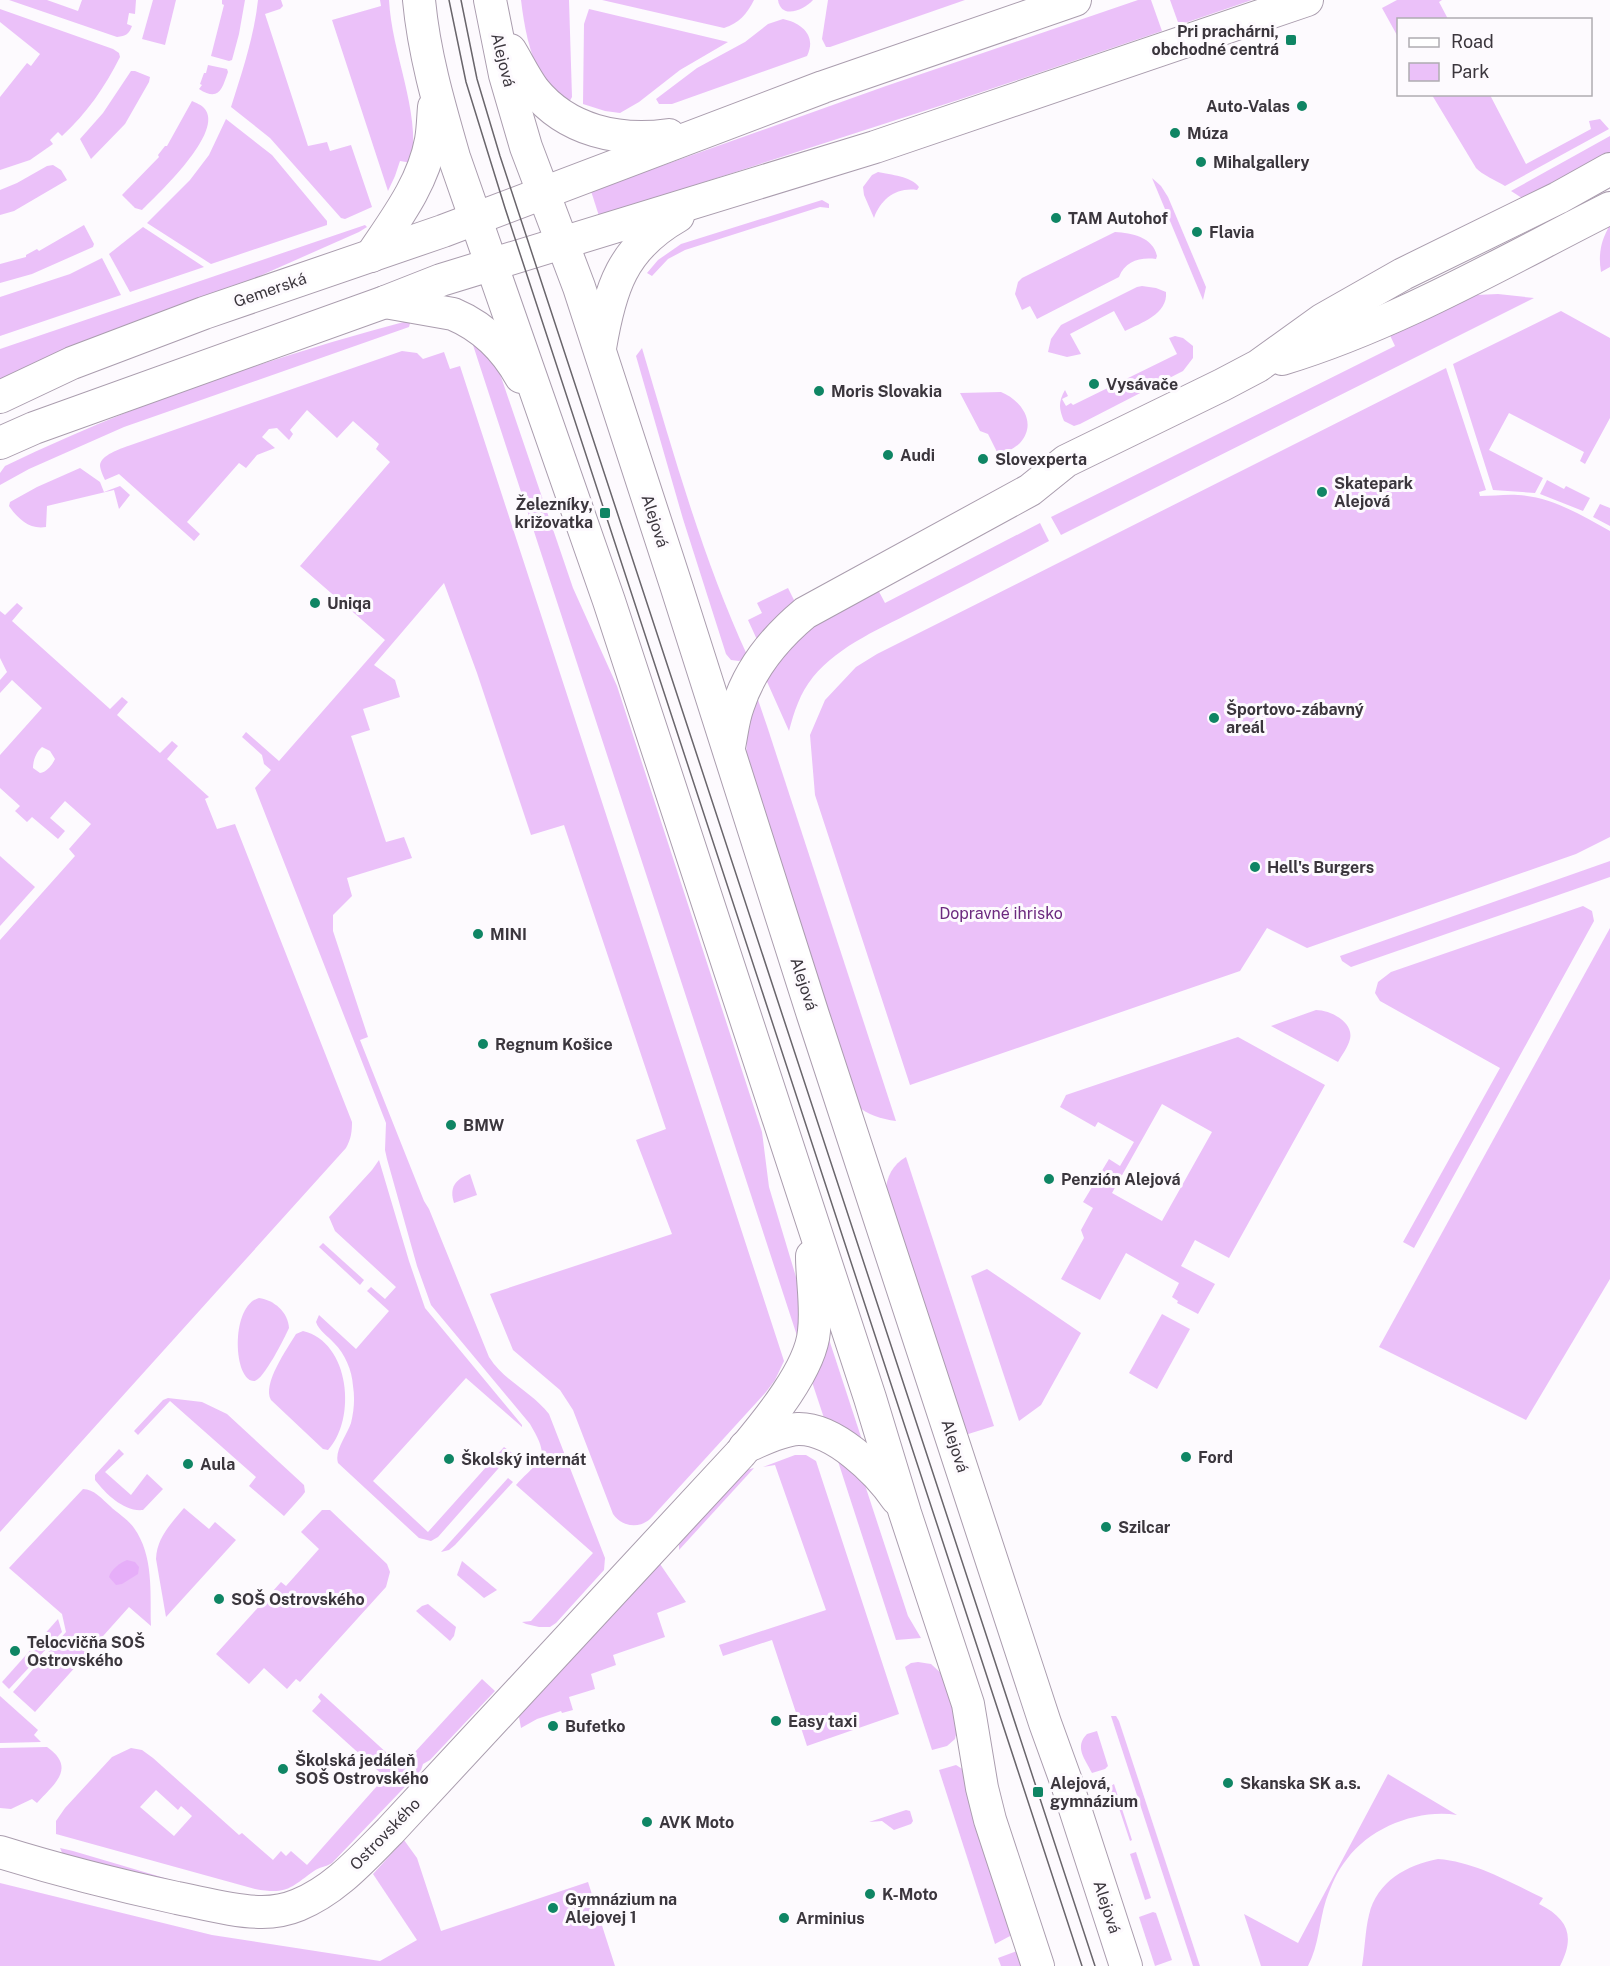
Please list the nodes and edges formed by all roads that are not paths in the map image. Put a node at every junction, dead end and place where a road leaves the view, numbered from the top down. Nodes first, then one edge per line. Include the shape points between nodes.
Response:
1 (419, 0) edge
2 (1075, 0) edge
3 (1307, 0) edge
4 (1282, 4) edge
5 (491, 10) edge
6 (436, 94) junction
7 (706, 130) junction
8 (1610, 169) edge
9 (544, 193) junction
10 (716, 196) junction
11 (1610, 208) edge
12 (476, 219) junction
13 (562, 243) junction
14 (371, 256) junction
15 (492, 264) junction
16 (385, 302) junction
17 (599, 352) junction
18 (1258, 366) junction
19 (0, 397) edge
20 (0, 443) edge
21 (557, 452) junction
22 (729, 750) junction
23 (810, 1219) junction
24 (745, 1448) junction
25 (905, 1513) junction
26 (0, 1852) edge
27 (1038, 1966) edge
28 (1126, 1966) edge

1 - 6 street
2 - 7 street
3 - 4 street
4 - 10 street via 875,147
5 - 7 street via 533,89 571,122 630,137
5 - 9 street, Alejová via 505,75
6 - 12 street
6 - 14 street via 431,141 418,180
7 - 9 street, Gemerská
8 - 18 street via 1341,309
9 - 12 street, Gemerská
9 - 13 street, Alejová
10 - 13 street
10 - 17 street via 665,223 636,248 612,291
11 - 18 street via 1361,330 1319,348
12 - 14 street, Gemerská
12 - 15 street
13 - 15 street
13 - 17 street, Alejová
14 - 19 street, Gemerská via 83,358
15 - 16 street
15 - 21 street
16 - 20 street
16 - 21 street via 453,314 491,337 511,359
17 - 22 street, Alejová
18 - 22 street via 1066,461 1030,489 805,613 769,647 744,690
21 - 23 street
22 - 28 street, Alejová
23 - 24 street, Ostrovského via 814,1304 811,1346 795,1379
23 - 25 street
24 - 25 street via 786,1431 822,1433 856,1455 893,1494
24 - 26 street, Ostrovského via 390,1831 340,1880 311,1899 281,1911 209,1905 82,1876
25 - 27 street via 968,1704 990,1820

